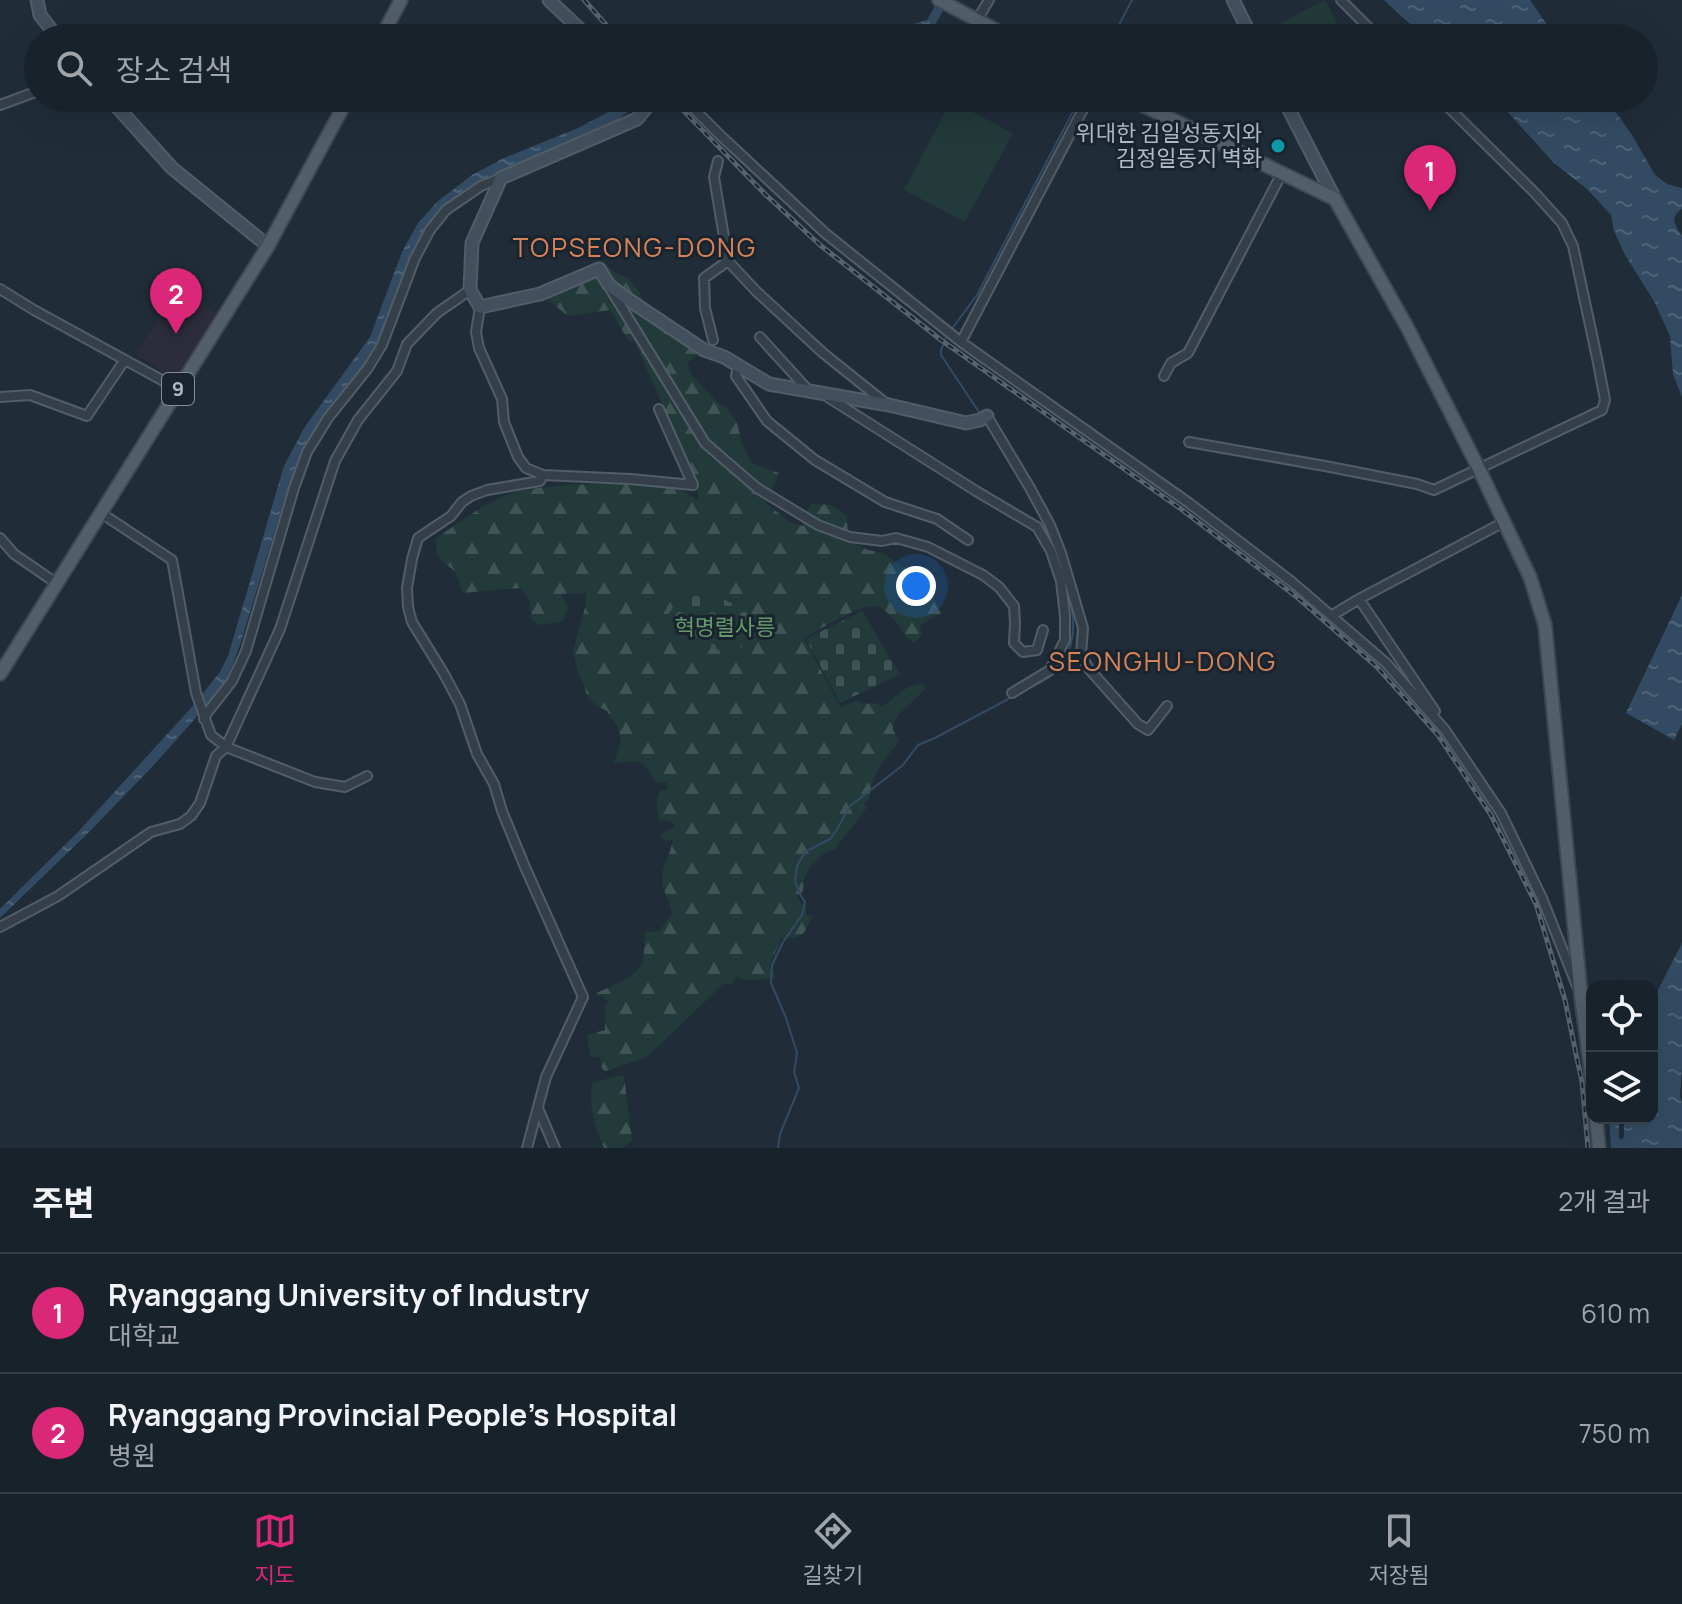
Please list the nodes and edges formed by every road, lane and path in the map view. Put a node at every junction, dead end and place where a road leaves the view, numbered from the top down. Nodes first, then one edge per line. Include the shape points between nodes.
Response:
1 (37, 0) edge
2 (401, 0) edge
3 (549, 0) edge
4 (939, 0) edge
5 (989, 0) edge
6 (1233, 0) edge
7 (1341, 0) edge
8 (977, 20) junction
9 (47, 24) edge
10 (388, 24) edge
11 (574, 24) edge
12 (985, 24) edge
13 (1245, 24) edge
14 (1365, 24) edge
15 (24, 96) edge
16 (0, 105) edge
17 (122, 112) edge
18 (340, 112) edge
19 (643, 112) edge
20 (697, 112) edge
21 (1082, 112) edge
22 (1157, 112) edge
23 (1290, 112) edge
24 (1453, 112) edge
25 (718, 161) dead end
26 (1282, 173) junction
27 (501, 178) junction
28 (1335, 199) junction
29 (268, 246) junction
30 (728, 261) junction
31 (609, 285) junction
32 (0, 289) edge
33 (470, 290) junction
34 (480, 307) junction
35 (760, 337) dead end
36 (713, 340) junction
37 (961, 342) junction
38 (704, 350) junction
39 (724, 357) junction
40 (124, 361) junction
41 (738, 366) junction
42 (1164, 376) dead end
43 (178, 389) junction
44 (809, 391) junction
45 (822, 393) junction
46 (0, 397) edge
47 (889, 405) junction
48 (659, 409) dead end
49 (984, 418) joint
50 (1189, 442) dead end
51 (1479, 469) junction
52 (543, 475) junction
53 (101, 513) junction
54 (1504, 522) junction
55 (0, 538) edge
56 (968, 540) dead end
57 (56, 583) junction
58 (1359, 599) junction
59 (1331, 616) junction
60 (1043, 630) dead end
61 (0, 674) edge
62 (1012, 693) dead end
63 (1167, 706) dead end
64 (204, 717) junction
65 (1445, 730) junction
66 (226, 747) junction
67 (367, 776) dead end
68 (0, 927) edge
69 (1581, 996) junction
70 (1588, 1052) edge
71 (538, 1107) junction
72 (1597, 1124) edge
73 (527, 1148) edge
74 (555, 1148) edge
75 (1599, 1148) edge

1 - 9 street
2 - 10 main road
3 - 11 street
4 - 8 main road
5 - 8 street
6 - 13 street
7 - 14 street
8 - 12 main road
15 - 16 street
17 - 29 street via 172,168
18 - 29 main road, 9
19 - 27 street
20 - 37 street via 825,233
21 - 37 street
22 - 26 main road
23 - 28 street
24 - 51 street via 1562,223 1573,246 1605,400 1602,410
25 - 30 street via 714,177
26 - 28 main road
26 - 42 street via 1188,353 1171,363
27 - 33 street via 472,243
27 - 64 street via 446,210 430,230 382,345 307,452 246,651 232,681
28 - 51 main road
29 - 43 main road, 9
30 - 36 street via 704,278
30 - 47 street via 823,353
31 - 34 street via 599,269 540,294
31 - 38 street
31 - 60 street via 705,443 757,488 818,525 850,537 896,538 928,547 983,575 1014,606 1014,643 1023,652 1037,650
32 - 40 street
33 - 34 street
33 - 66 street via 437,313 407,344 397,371 358,420 335,461 280,629
34 - 52 street via 479,348 502,399 504,422 526,468
35 - 44 street
36 - 38 street
36 - 39 street
37 - 59 street via 1189,503
38 - 39 street
39 - 41 street
40 - 43 street
40 - 46 street via 87,416 30,395
41 - 44 street via 769,384
41 - 56 street via 736,376 767,421 815,460 885,502 937,519
43 - 53 main road, 9
44 - 45 street
45 - 47 street
45 - 62 street via 1037,527 1061,581 1065,640 1050,670
47 - 49 street via 966,423
48 - 52 street via 693,485
49 - 63 street via 1050,525 1083,628 1081,655 1089,669 1148,730
50 - 51 street via 1434,490
51 - 54 main road
52 - 71 street via 540,481 471,496 418,538 407,588 412,622 460,704 583,997
53 - 57 main road, 9
53 - 64 street via 172,560
54 - 58 street
54 - 69 main road via 1545,625
55 - 57 street
57 - 61 main road, 9
58 - 59 street
58 - 65 street
59 - 65 street via 1386,663
64 - 66 street via 211,735
65 - 69 street via 1501,813
66 - 67 street via 315,782 345,787
66 - 68 street via 216,756 191,816 151,832 58,896
69 - 70 main road
71 - 73 street
71 - 74 street
72 - 75 main road

